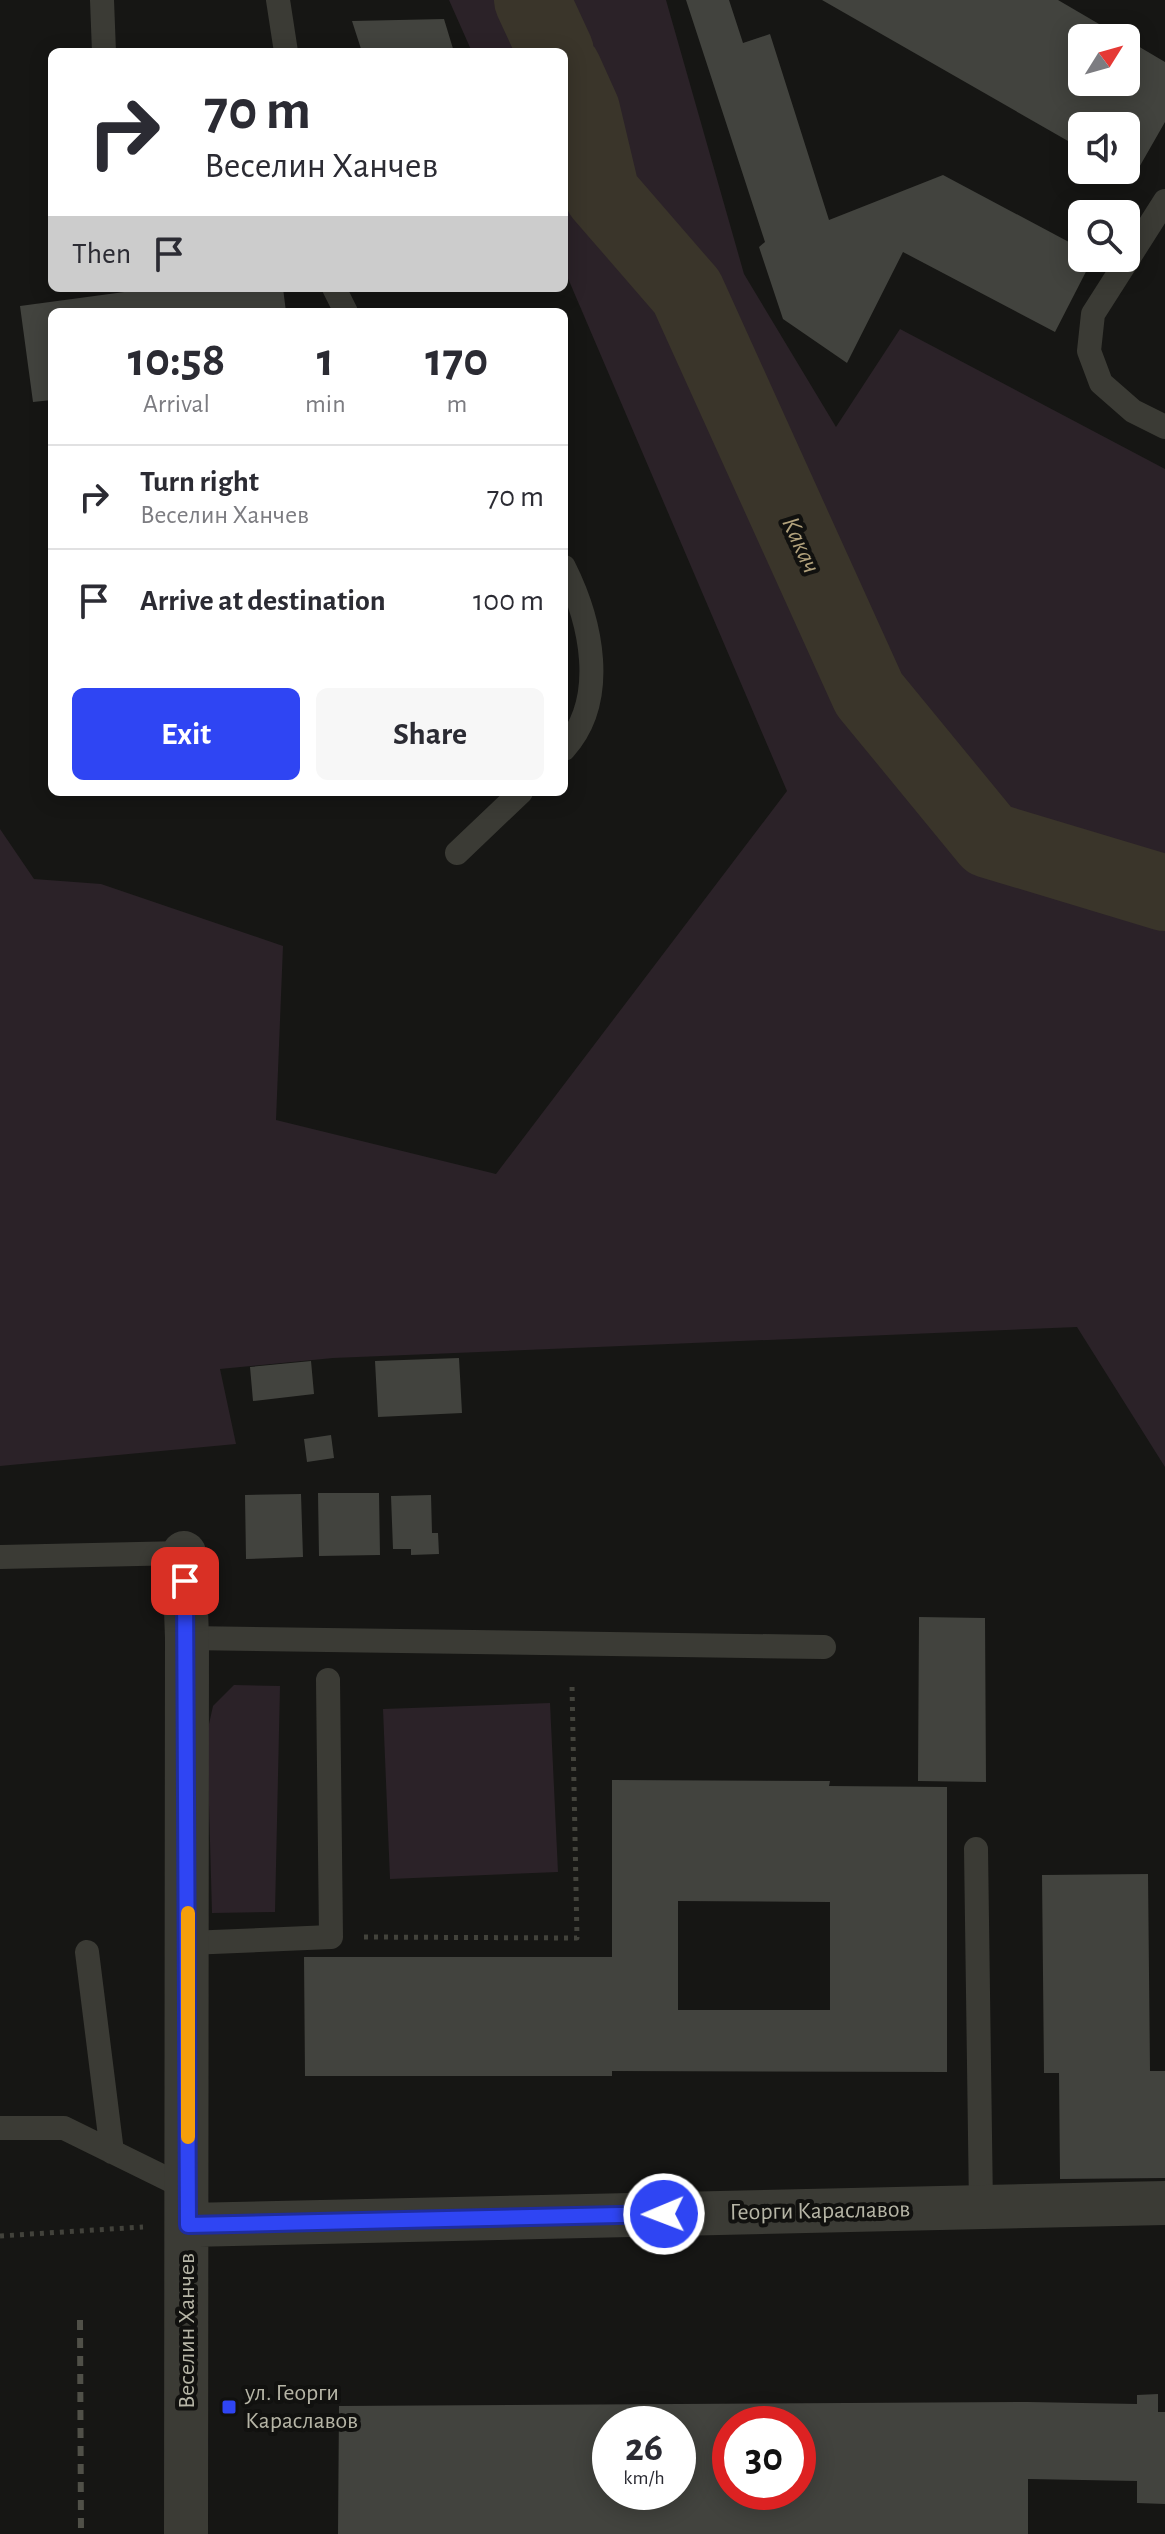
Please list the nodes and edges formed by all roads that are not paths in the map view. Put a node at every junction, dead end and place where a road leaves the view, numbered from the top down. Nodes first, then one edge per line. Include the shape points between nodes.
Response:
1 (102, 0) edge
2 (278, 0) edge
3 (104, 48) edge
4 (285, 48) edge
5 (1165, 201) edge
6 (1165, 427) edge
7 (568, 577) edge
8 (568, 745) edge
9 (517, 796) edge
10 (457, 853) dead end
11 (184, 1553) joint
12 (0, 1557) edge
13 (187, 1638) junction
14 (824, 1647) dead end
15 (328, 1680) dead end
16 (976, 1849) dead end
17 (188, 1943) junction
18 (87, 1952) dead end
19 (0, 2128) edge
20 (112, 2152) junction
21 (1165, 2203) edge
22 (188, 2207) junction
23 (981, 2207) junction
24 (186, 2534) edge

1 - 3 lane
2 - 4 lane
5 - 6 lane via 1093,314 1089,351 1101,383 1133,411
7 - 8 lane via 590,647 592,683
9 - 10 lane
11 - 12 lane
11 - 13 street, Веселин Ханчев
13 - 14 lane
13 - 17 street, Веселин Ханчев
15 - 17 lane via 331,1937
16 - 23 lane
17 - 22 street, Веселин Ханчев
18 - 20 lane
19 - 20 lane via 64,2128
20 - 22 lane
21 - 23 street, Георги Караславов
22 - 23 street, Георги Караславов
22 - 24 street, Веселин Ханчев

